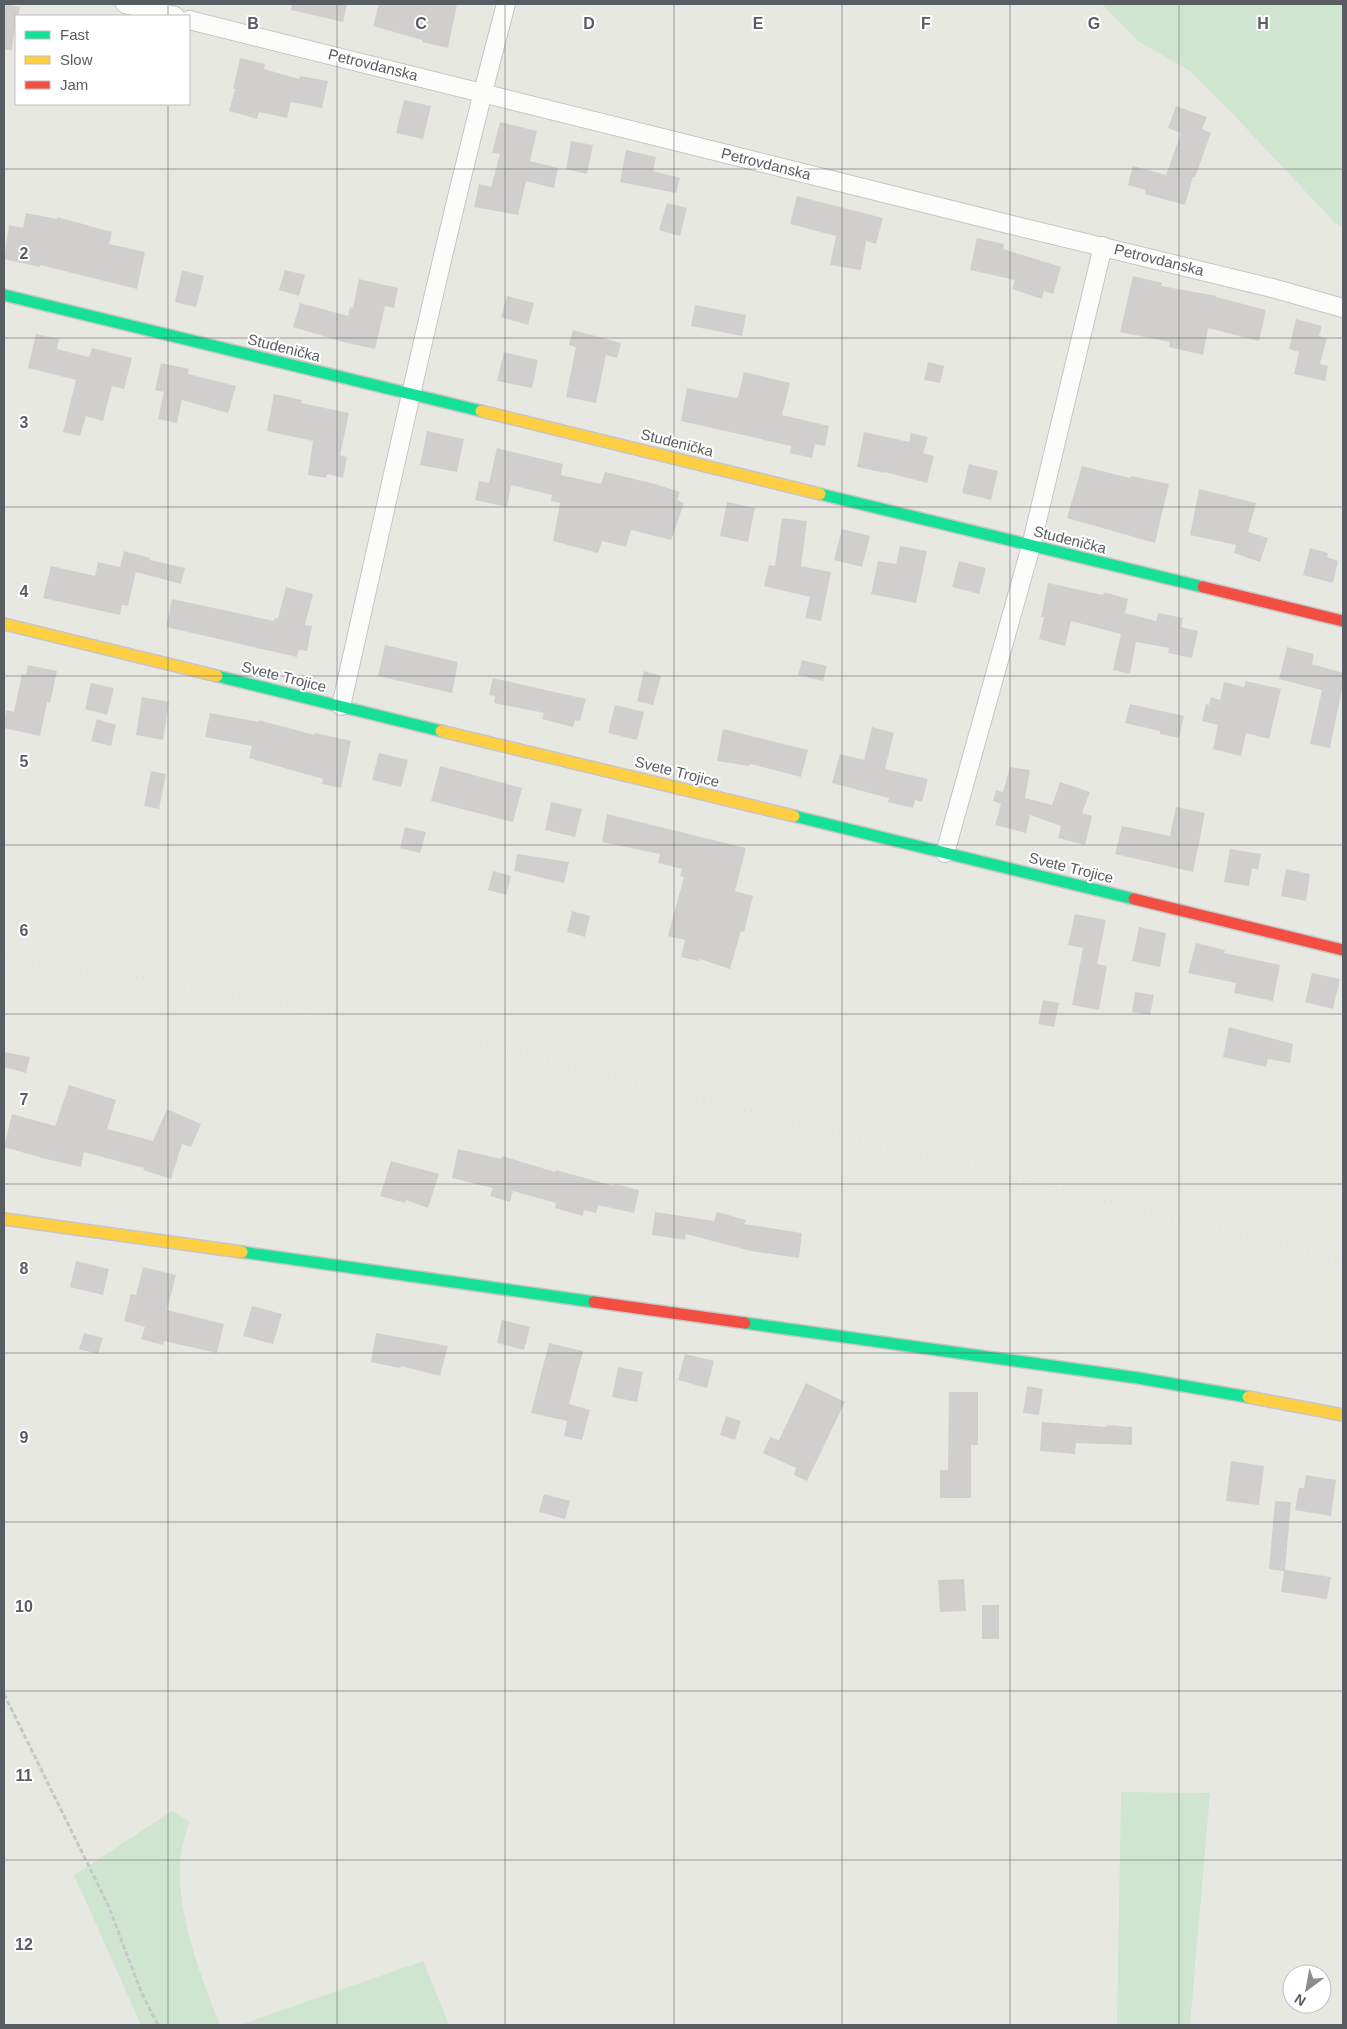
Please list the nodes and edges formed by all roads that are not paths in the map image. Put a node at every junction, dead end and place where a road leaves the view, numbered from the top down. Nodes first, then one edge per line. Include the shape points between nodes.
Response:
1 (125, 4) edge
2 (506, 4) edge
3 (171, 15) edge
4 (190, 20) edge
5 (483, 92) junction
6 (1103, 246) junction
7 (4, 296) edge
8 (1343, 308) edge
9 (412, 394) junction
10 (1031, 546) junction
11 (1343, 621) edge
12 (4, 624) edge
13 (341, 706) junction
14 (945, 853) junction
15 (1343, 950) edge
16 (4, 1219) edge
17 (1343, 1415) edge

1 - 3 street
2 - 5 street
4 - 5 street, Petrovdanska
5 - 6 street, Petrovdanska
5 - 9 street
6 - 8 street, Petrovdanska
6 - 10 street
7 - 9 street, Studenička
9 - 10 street, Studenička
9 - 13 street
10 - 11 street, Studenička
10 - 14 street
12 - 13 street, Svete Trojice
13 - 14 street, Svete Trojice
14 - 15 street, Svete Trojice
16 - 17 street via 1138,1378

